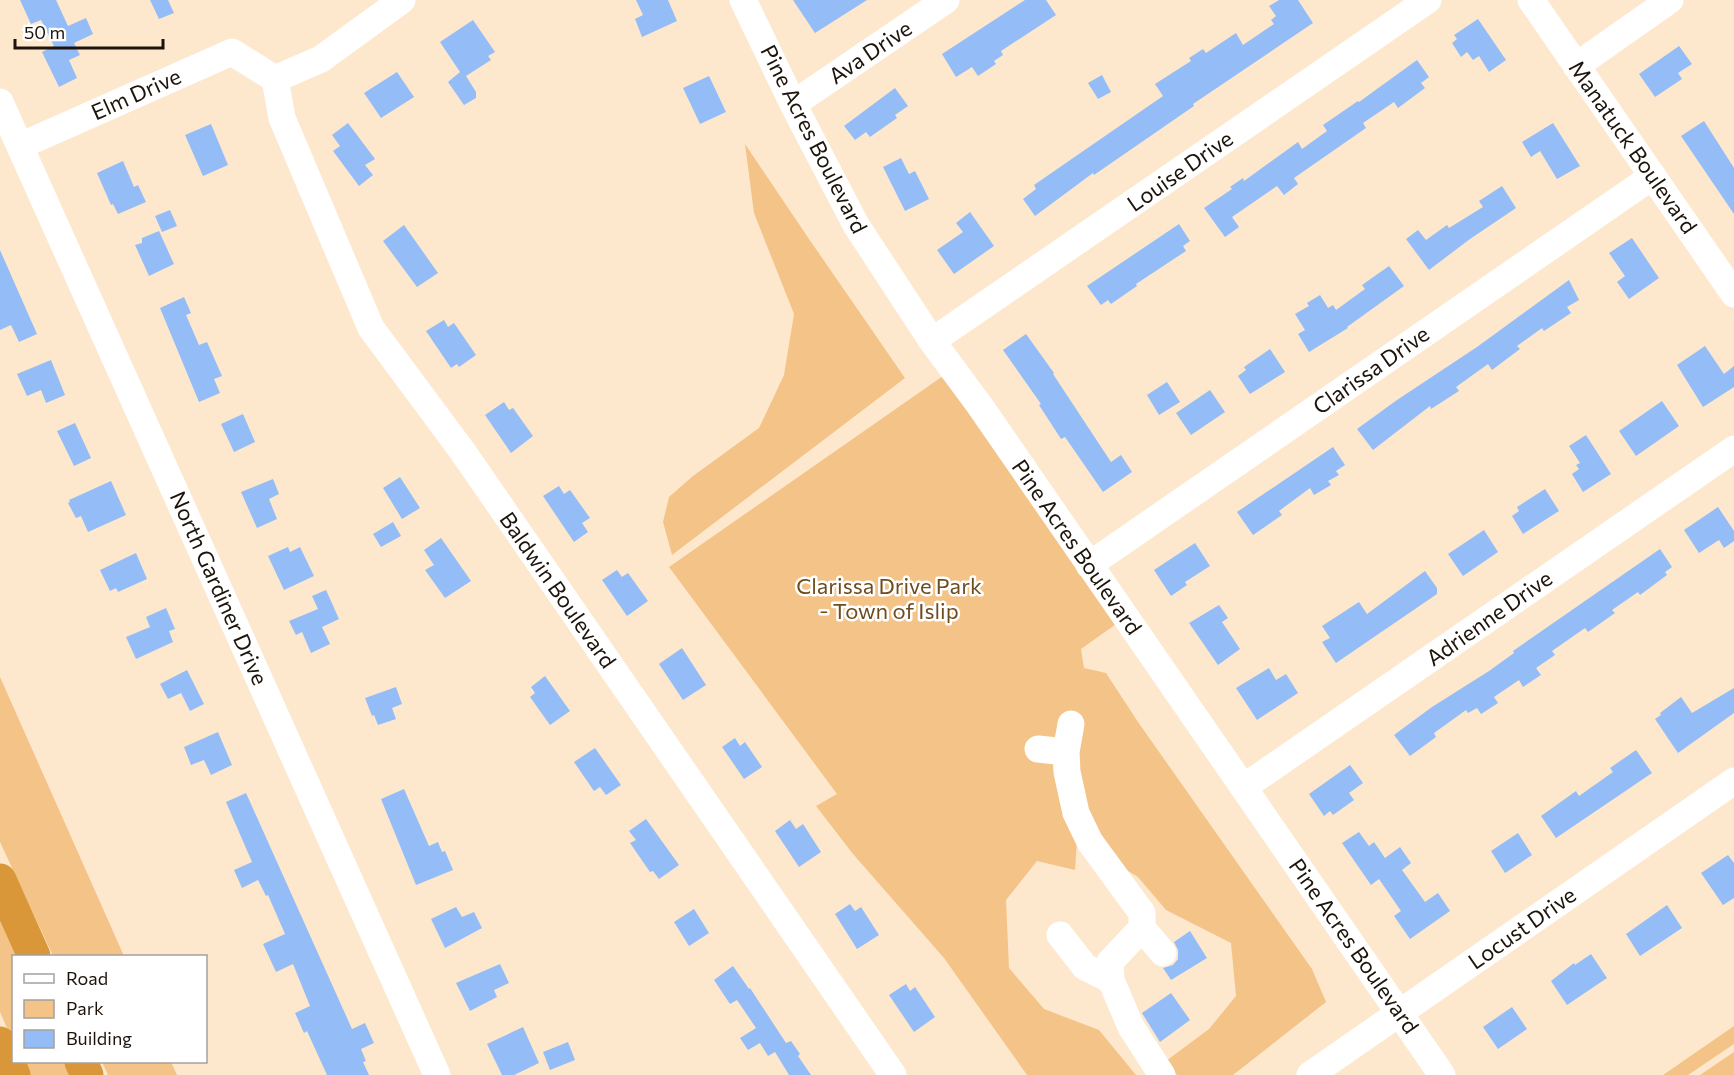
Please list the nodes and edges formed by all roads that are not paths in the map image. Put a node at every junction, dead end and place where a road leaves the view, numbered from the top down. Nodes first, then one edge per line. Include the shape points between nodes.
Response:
1 (402, 0) edge
2 (743, 0) edge
3 (946, 0) edge
4 (1428, 0) edge
5 (1531, 0) edge
6 (1670, 0) edge
7 (1576, 66) junction
8 (275, 79) junction
9 (0, 102) edge
10 (793, 104) junction
11 (20, 146) junction
12 (1653, 176) junction
13 (1734, 294) edge
14 (932, 341) junction
15 (1734, 449) edge
16 (1089, 565) junction
17 (1071, 724) dead end
18 (1038, 749) dead end
19 (1066, 752) junction
20 (1734, 781) edge
21 (1244, 787) junction
22 (0, 879) edge
23 (1142, 928) junction
24 (1060, 935) dead end
25 (1162, 953) dead end
26 (33, 955) edge
27 (1111, 980) junction
28 (1400, 1013) junction
29 (0, 1043) edge
30 (14, 1075) edge
31 (437, 1075) edge
32 (893, 1075) edge
33 (1162, 1075) edge
34 (1310, 1075) edge
35 (1442, 1075) edge

1 - 8 street via 321,59
2 - 10 street, Pine Acres Boulevard
3 - 10 street, Ava Drive
4 - 14 street, Louise Drive
5 - 7 street, Manatuck Boulevard
6 - 7 street
7 - 12 street, Manatuck Boulevard
8 - 11 street, Elm Drive via 232,52
8 - 32 street, Baldwin Boulevard via 282,118 371,328 464,452
9 - 11 street, North Gardiner Drive
10 - 14 street, Pine Acres Boulevard via 856,225
11 - 31 street, North Gardiner Drive
12 - 13 street, Manatuck Boulevard
12 - 16 street, Clarissa Drive
14 - 16 street, Pine Acres Boulevard
15 - 21 street, Adrienne Drive
16 - 21 street, Pine Acres Boulevard
17 - 19 street
18 - 19 street
19 - 23 street via 1076,813 1090,842 1142,913
20 - 28 street, Locust Drive
21 - 28 street, Pine Acres Boulevard
22 - 26 highway
23 - 25 street
23 - 27 street via 1110,962
24 - 27 street via 1085,967
27 - 33 street via 1131,1027
28 - 34 street, Locust Drive
28 - 35 street, Pine Acres Boulevard
29 - 30 highway

